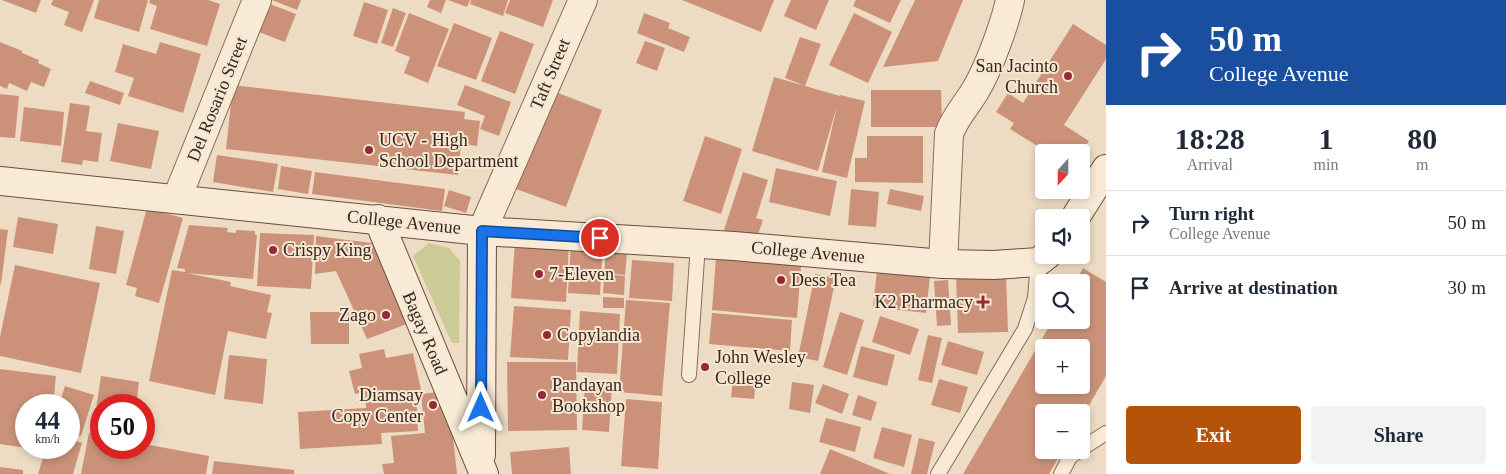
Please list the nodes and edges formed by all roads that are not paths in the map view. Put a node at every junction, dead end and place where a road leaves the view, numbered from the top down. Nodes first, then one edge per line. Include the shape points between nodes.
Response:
1 (257, 0) edge
2 (583, 0) edge
3 (1010, 0) edge
4 (1106, 169) edge
5 (0, 181) edge
6 (177, 198) junction
7 (1080, 209) edge
8 (378, 219) junction
9 (482, 231) junction
10 (698, 244) junction
11 (1035, 259) edge
12 (943, 264) junction
13 (1041, 264) edge
14 (689, 375) dead end
15 (1106, 433) edge
16 (1090, 443) edge
17 (1069, 459) edge
18 (482, 472) edge
19 (938, 474) edge
20 (1061, 474) edge

1 - 6 main road, Del Rosario Street
2 - 9 main road, Taft Street
3 - 12 main road via 1006,19 976,90 955,118 949,134
4 - 7 main road
5 - 6 main road, College Avenue
6 - 8 main road, College Avenue
8 - 9 main road, College Avenue
8 - 18 main road, Bagay Road
9 - 10 main road, College Avenue
9 - 18 main road
10 - 12 main road, College Avenue
10 - 14 lane
11 - 12 main road, College Avenue via 994,265
13 - 19 lane via 1035,298 1024,329
15 - 16 lane
17 - 20 lane

